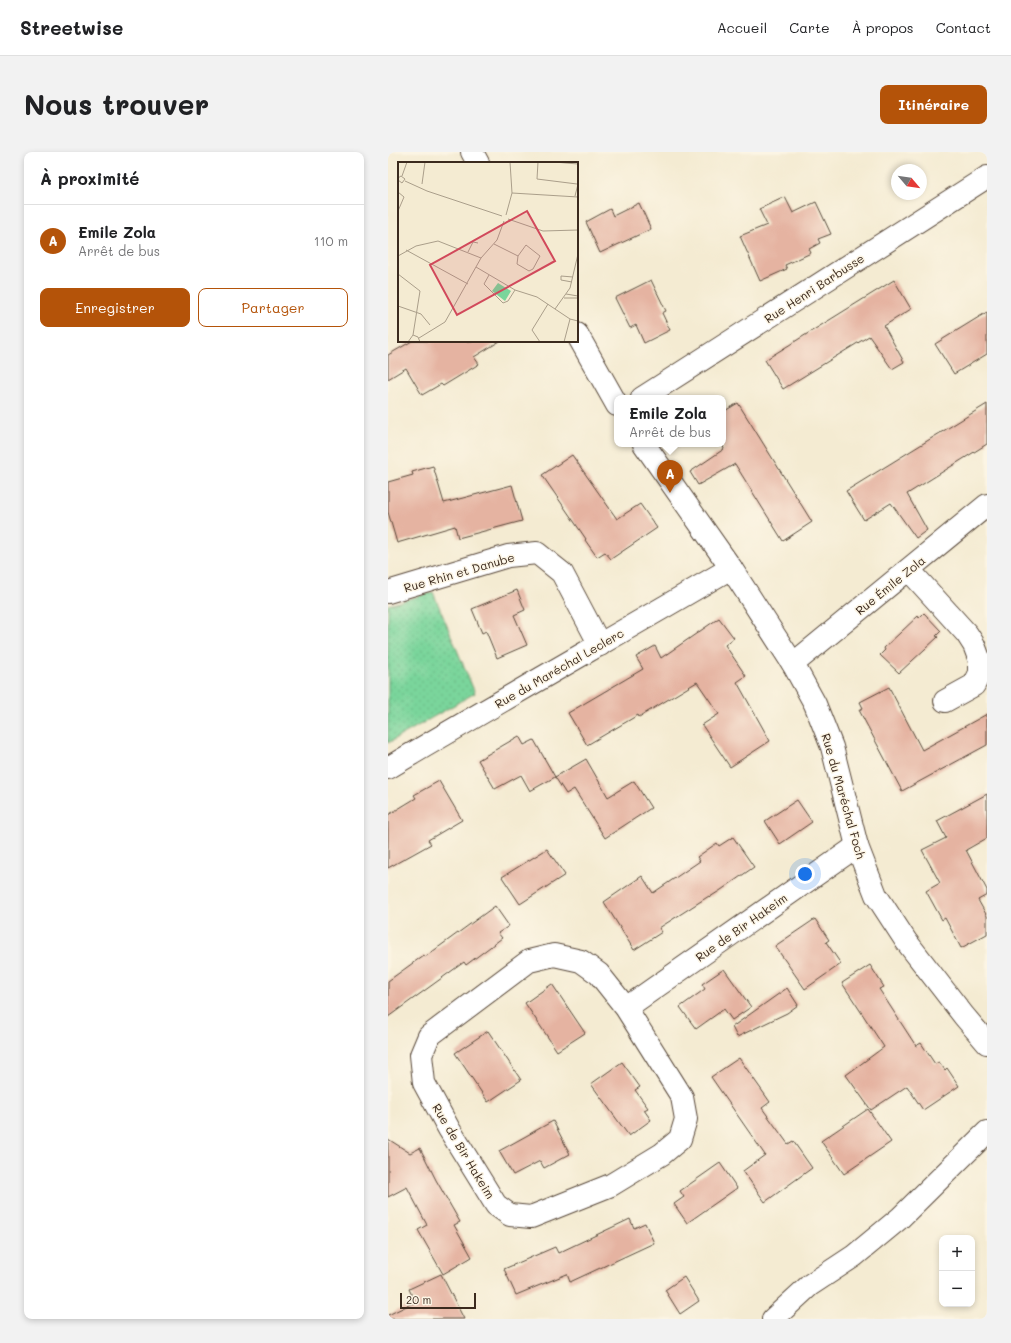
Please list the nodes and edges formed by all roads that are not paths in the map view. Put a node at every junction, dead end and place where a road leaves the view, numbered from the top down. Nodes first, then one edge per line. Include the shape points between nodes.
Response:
1 (472, 152) edge
2 (477, 162) edge
3 (987, 177) edge
4 (578, 336) edge
5 (647, 395) edge
6 (614, 400) edge
7 (646, 447) edge
8 (987, 505) edge
9 (731, 568) junction
10 (908, 570) junction
11 (388, 592) edge
12 (600, 645) junction
13 (793, 664) junction
14 (945, 701) dead end
15 (388, 768) edge
16 (857, 846) junction
17 (626, 1008) junction
18 (987, 1043) edge
19 (987, 1132) edge
20 (773, 1319) edge

1 - 2 street
3 - 5 street, Rue Henri Barbusse
4 - 6 street
7 - 9 street, Rue du Maréchal Foch
8 - 10 street, Rue Émile Zola
9 - 12 street, Rue du Maréchal Leclerc
9 - 13 street, Rue du Maréchal Foch
10 - 13 street, Rue Émile Zola
10 - 14 street via 967,634 980,661 980,673 974,685
11 - 12 street, Rue Rhin et Danube via 508,556 537,553 562,573
12 - 15 street, Rue du Maréchal Leclerc
13 - 16 street, Rue du Maréchal Foch via 815,704 832,747
16 - 17 street, Rue de Bir Hakeim
16 - 18 street, Rue du Maréchal Foch via 876,895 906,941
17 - 17 street, Rue de Bir Hakeim via 599,974 581,961 554,955 529,961 429,1036 421,1056 424,1082 449,1129 496,1205 510,1215 531,1217 611,1185 662,1154 680,1139 686,1119 682,1097
19 - 20 street via 900,1218 854,1256 810,1285

